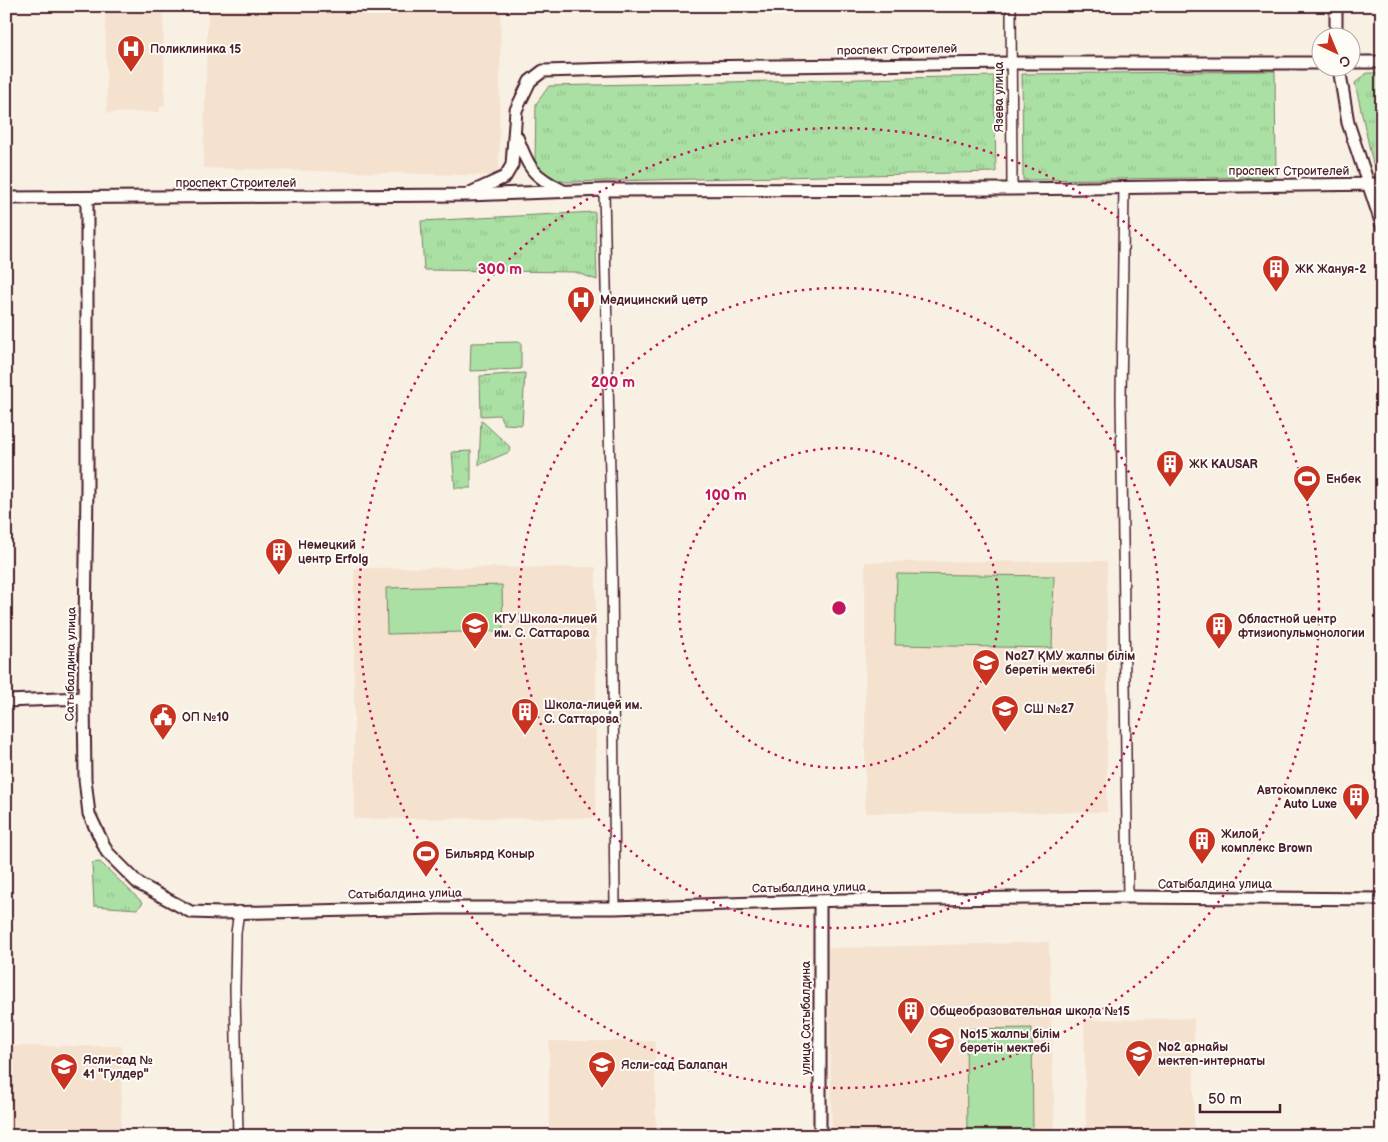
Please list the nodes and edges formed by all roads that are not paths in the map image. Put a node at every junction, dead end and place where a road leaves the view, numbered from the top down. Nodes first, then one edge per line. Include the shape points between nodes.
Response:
1 (1011, 6) edge
2 (1336, 6) edge
3 (1336, 28) edge
4 (1310, 62) edge
5 (1360, 62) edge
6 (1382, 62) edge
7 (1012, 63) junction
8 (1341, 78) edge
9 (515, 130) junction
10 (1368, 184) junction
11 (1382, 184) edge
12 (1124, 188) junction
13 (1012, 189) junction
14 (604, 190) junction
15 (566, 192) junction
16 (467, 195) junction
17 (6, 198) edge
18 (87, 198) junction
19 (1382, 225) edge
20 (84, 698) junction
21 (6, 701) edge
22 (1128, 897) junction
23 (1382, 900) edge
24 (820, 901) junction
25 (615, 908) junction
26 (239, 911) junction
27 (238, 1136) edge
28 (820, 1136) edge

1 - 7 street, Язева улица
2 - 3 main road
4 - 7 main road, проспект Строителей
5 - 6 main road
7 - 9 main road, проспект Строителей via 543,71 530,81 516,110
7 - 13 street, Язева улица
8 - 10 main road via 1348,123
9 - 15 main road, проспект Строителей via 531,170
9 - 16 main road, проспект Строителей via 512,164 505,177
10 - 11 main road, проспект Строителей
10 - 12 main road, проспект Строителей
10 - 19 main road
12 - 13 main road, проспект Строителей
12 - 22 street via 1121,398
13 - 14 main road, проспект Строителей
14 - 15 main road, проспект Строителей
14 - 25 street
15 - 16 main road, проспект Строителей
16 - 18 main road, проспект Строителей
17 - 18 main road, проспект Строителей
18 - 20 main road, Сатыбалдина улица
20 - 21 main road
20 - 26 main road, Сатыбалдина улица via 85,779 90,814 107,852 139,884 191,912
22 - 23 main road, Сатыбалдина улица
22 - 24 main road, Сатыбалдина улица
24 - 25 main road, Сатыбалдина улица
24 - 28 main road, улица Сатыбалдина
25 - 26 main road, Сатыбалдина улица
26 - 27 street via 235,988

